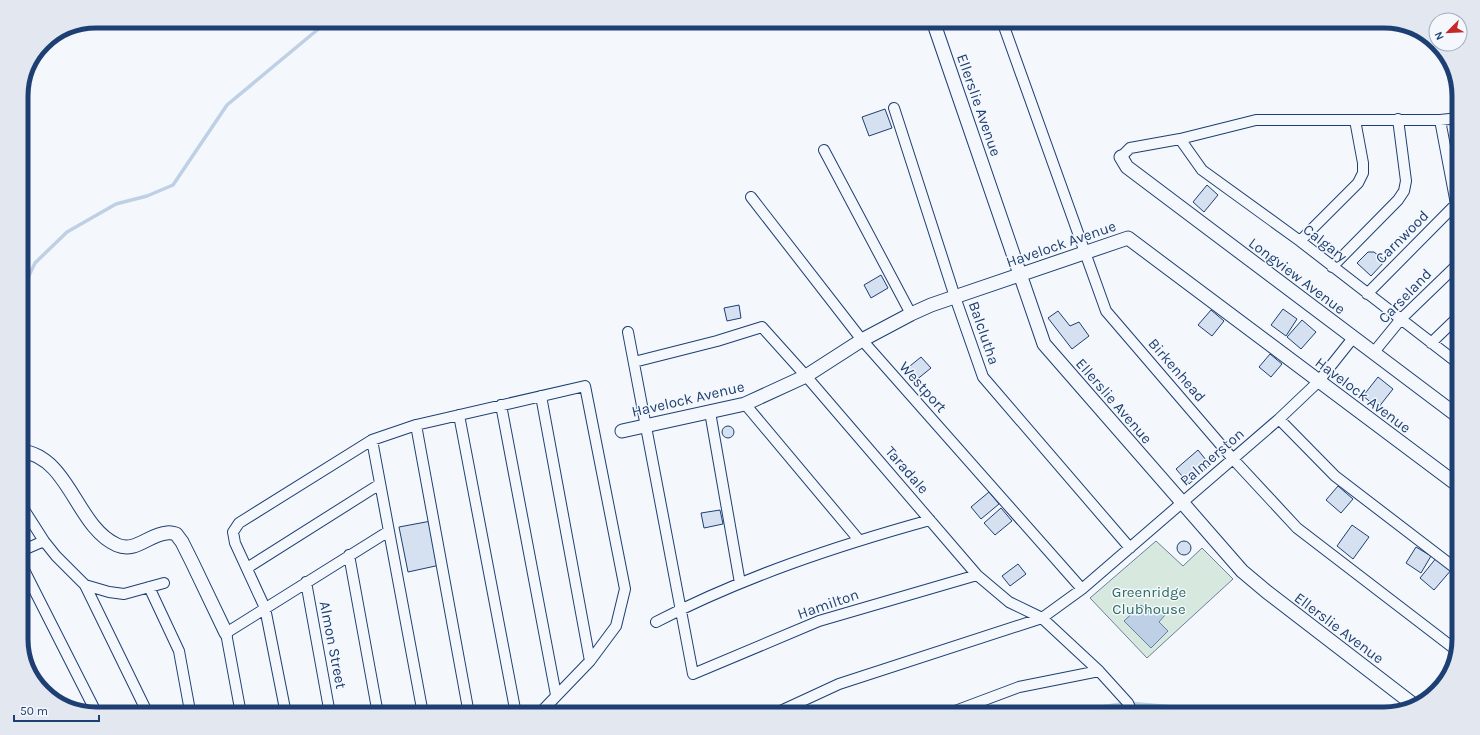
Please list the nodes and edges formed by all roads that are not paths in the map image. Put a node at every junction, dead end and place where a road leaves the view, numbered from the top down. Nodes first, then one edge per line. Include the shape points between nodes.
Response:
1 (935, 28) edge
2 (1005, 28) edge
3 (894, 108) dead end
4 (1398, 119) junction
5 (1452, 119) edge
6 (1355, 120) junction
7 (1440, 120) junction
8 (1180, 139) junction
9 (824, 150) dead end
10 (1122, 157) joint
11 (1452, 175) edge
12 (751, 197) dead end
13 (1452, 208) edge
14 (1300, 241) junction
15 (1085, 252) junction
16 (1332, 267) junction
17 (1452, 270) edge
18 (1019, 275) junction
19 (1367, 294) junction
20 (955, 297) junction
21 (911, 314) junction
22 (1401, 319) junction
23 (1452, 323) edge
24 (628, 332) dead end
25 (1353, 338) junction
26 (862, 340) junction
27 (1431, 343) junction
28 (1374, 352) junction
29 (1452, 359) edge
30 (634, 362) junction
31 (806, 376) junction
32 (1318, 382) junction
33 (541, 396) junction
34 (745, 404) junction
35 (501, 405) junction
36 (710, 412) junction
37 (1452, 412) edge
38 (459, 415) junction
39 (1279, 419) junction
40 (416, 425) junction
41 (646, 425) junction
42 (622, 431) dead end
43 (372, 440) junction
44 (28, 452) edge
45 (1233, 459) junction
46 (1452, 481) edge
47 (380, 484) junction
48 (1182, 504) junction
49 (28, 516) edge
50 (930, 520) junction
51 (389, 531) junction
52 (859, 540) junction
53 (44, 541) junction
54 (28, 548) edge
55 (1130, 548) junction
56 (349, 556) junction
57 (1452, 566) edge
58 (247, 568) junction
59 (977, 575) junction
60 (28, 578) edge
61 (306, 582) junction
62 (164, 583) dead end
63 (740, 583) junction
64 (85, 585) junction
65 (149, 588) junction
66 (1082, 589) junction
67 (265, 608) junction
68 (681, 609) junction
69 (1042, 618) junction
70 (656, 622) dead end
71 (226, 634) junction
72 (1451, 646) edge
73 (590, 660) junction
74 (1099, 671) junction
75 (556, 695) junction
76 (1410, 702) edge
77 (93, 707) edge
78 (145, 707) edge
79 (189, 707) edge
80 (240, 707) edge
81 (285, 707) edge
82 (329, 707) edge
83 (377, 707) edge
84 (422, 707) edge
85 (468, 707) edge
86 (515, 707) edge
87 (545, 707) edge
88 (789, 707) edge
89 (965, 707) edge
90 (1130, 707) edge

1 - 18 street, Ellerslie Avenue
2 - 15 street, Birkenhead
3 - 20 street, Balclutha
4 - 6 street
4 - 7 street
4 - 16 street via 1406,181 1404,191
5 - 7 street
6 - 8 street via 1256,120
6 - 14 street via 1363,173 1358,183
7 - 11 street
8 - 10 street via 1130,148
8 - 14 street, Calgary via 1202,170
9 - 21 street
10 - 25 street, Longview Avenue via 1127,167
12 - 26 street, Westport
13 - 19 street, Carnwood
14 - 16 street, Calgary
15 - 18 street, Havelock Avenue
15 - 32 street, Havelock Avenue via 1128,238
15 - 45 street, Birkenhead via 1106,311
16 - 19 street, Calgary
17 - 22 street, Carseland
18 - 20 street, Havelock Avenue
18 - 48 street, Ellerslie Avenue via 1044,344
19 - 22 street, Calgary
20 - 21 street, Havelock Avenue
20 - 55 street, Balclutha via 983,377
21 - 26 street, Havelock Avenue
22 - 27 street, Calgary
22 - 28 street, Carseland
23 - 27 street
24 - 30 street
25 - 28 street, Longview Avenue
25 - 32 street, Palmerston
26 - 31 street, Havelock Avenue
26 - 66 street, Westport
27 - 29 street, Calgary
28 - 37 street, Longview Avenue
30 - 31 street, Taradale via 762,327
30 - 41 street
31 - 34 street, Havelock Avenue
31 - 50 street, Taradale
32 - 39 street, Palmerston
32 - 46 street, Havelock Avenue
33 - 35 street
33 - 73 street
33 - 73 street via 585,386 625,589 616,626
34 - 36 street, Havelock Avenue
34 - 52 street
35 - 38 street
35 - 75 street
36 - 41 street, Havelock Avenue
36 - 63 street
38 - 40 street
38 - 86 street
39 - 45 street, Palmerston
39 - 57 street via 1335,476
40 - 43 street
40 - 85 street
41 - 42 street, Havelock Avenue
41 - 68 street
43 - 47 street
43 - 58 street via 239,523 233,532 235,544
44 - 71 street via 44,459 54,469 92,523 108,540 123,547 134,546 167,532 176,534 189,555
45 - 48 street, Palmerston
45 - 72 street, Birkenhead via 1297,528
47 - 51 street
47 - 58 street
48 - 55 street, Palmerston
48 - 76 street, Ellerslie Avenue via 1242,571
49 - 53 street
50 - 52 street
50 - 59 street, Taradale
51 - 56 street
51 - 84 street
52 - 63 street
53 - 54 street
53 - 64 street
55 - 66 street, Palmerston
56 - 61 street
56 - 83 street
58 - 67 street
59 - 68 street, Hamilton via 819,621 693,674
59 - 69 street, Taradale via 1009,602
60 - 77 street
61 - 67 street
61 - 82 street, Almon Street
62 - 65 street
63 - 68 street
64 - 65 street via 124,594
64 - 78 street
65 - 79 street via 179,651
66 - 69 street, Palmerston
67 - 71 street
67 - 81 street
68 - 70 street
69 - 74 street, Taradale
69 - 88 street, Palmerston via 838,684
71 - 80 street
73 - 75 street
74 - 89 street via 1018,687
74 - 90 street, Taradale
75 - 87 street

